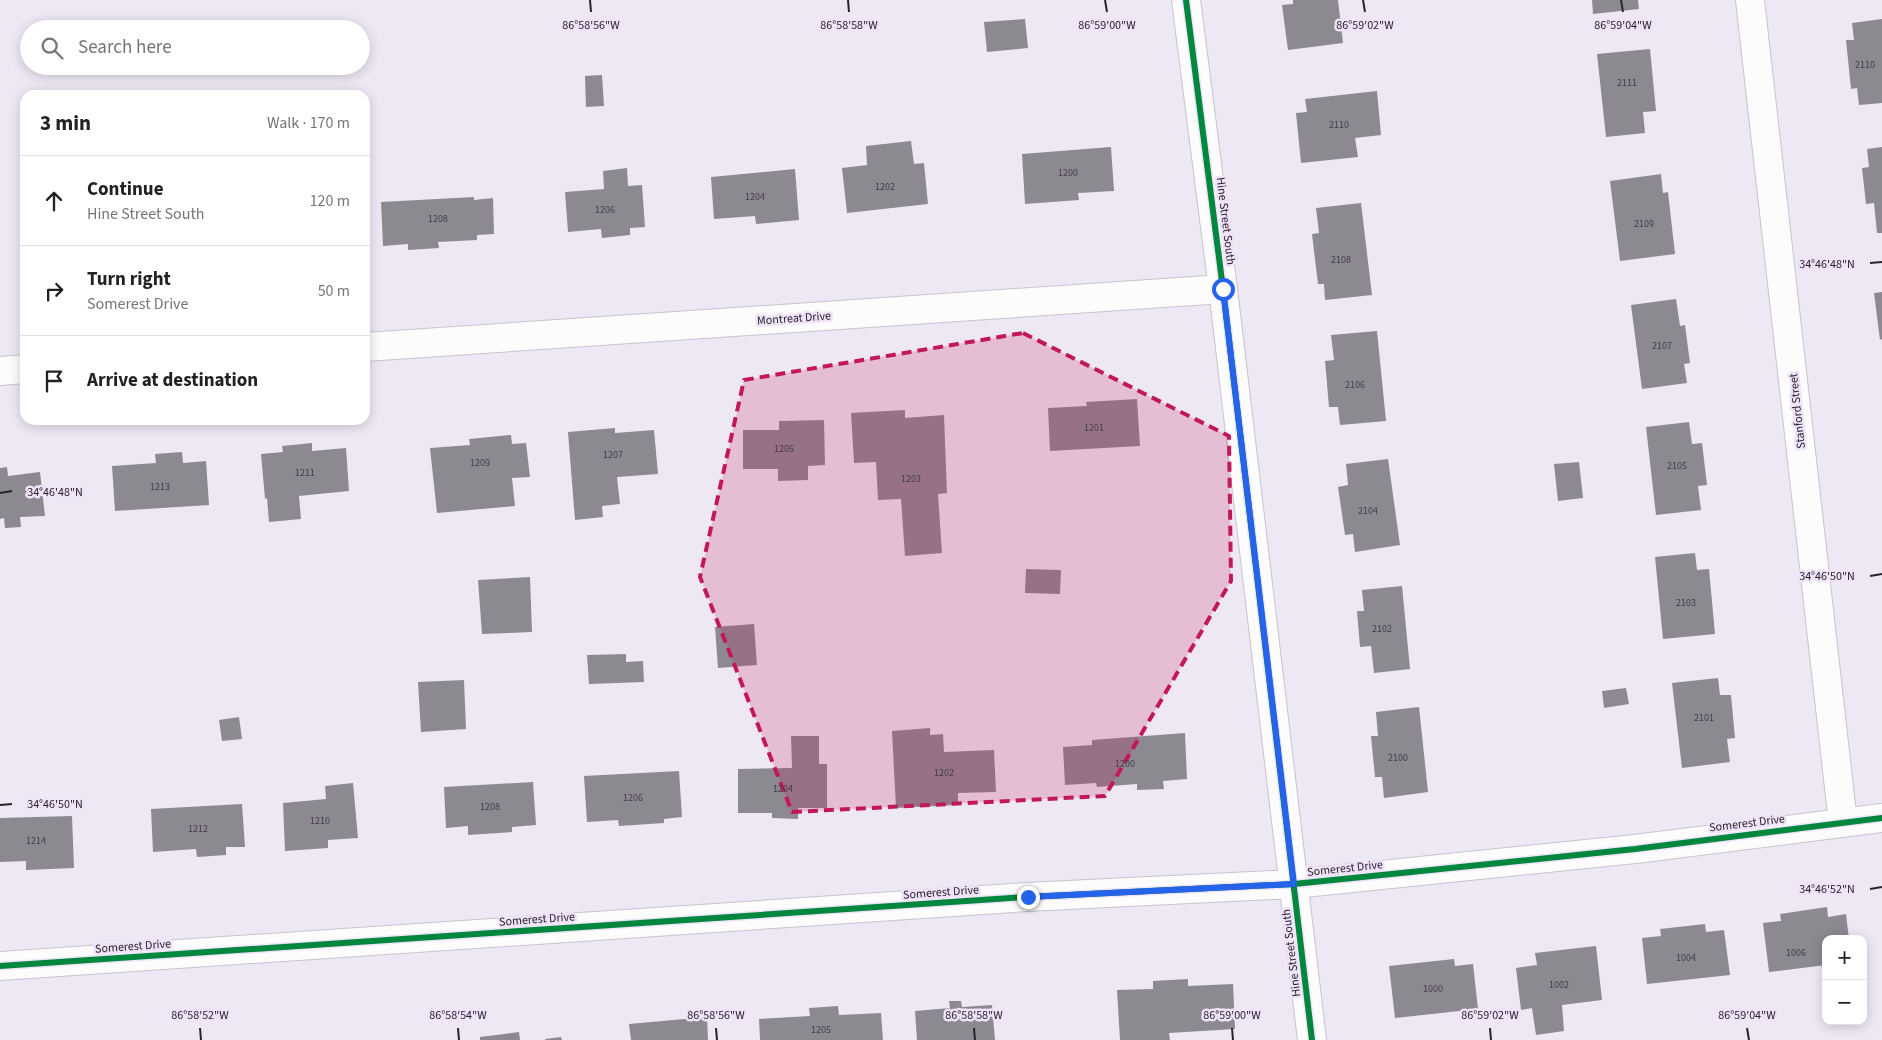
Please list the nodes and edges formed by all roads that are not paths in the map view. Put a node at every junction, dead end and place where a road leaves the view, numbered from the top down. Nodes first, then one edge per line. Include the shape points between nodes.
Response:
1 (1186, 0) edge
2 (1750, 0) edge
3 (1223, 289) junction
4 (370, 347) edge
5 (20, 370) edge
6 (0, 371) edge
7 (1882, 818) edge
8 (1843, 822) junction
9 (1294, 884) junction
10 (0, 966) edge
11 (1312, 1040) edge

1 - 3 street, Hine Street South
2 - 8 street, Stanford Street
3 - 4 street, Montreat Drive
3 - 9 street, Hine Street South
5 - 6 street
7 - 8 street, Somerest Drive
8 - 9 street, Somerest Drive via 1625,850
9 - 10 street, Somerest Drive via 1008,899
9 - 11 street, Hine Street South

